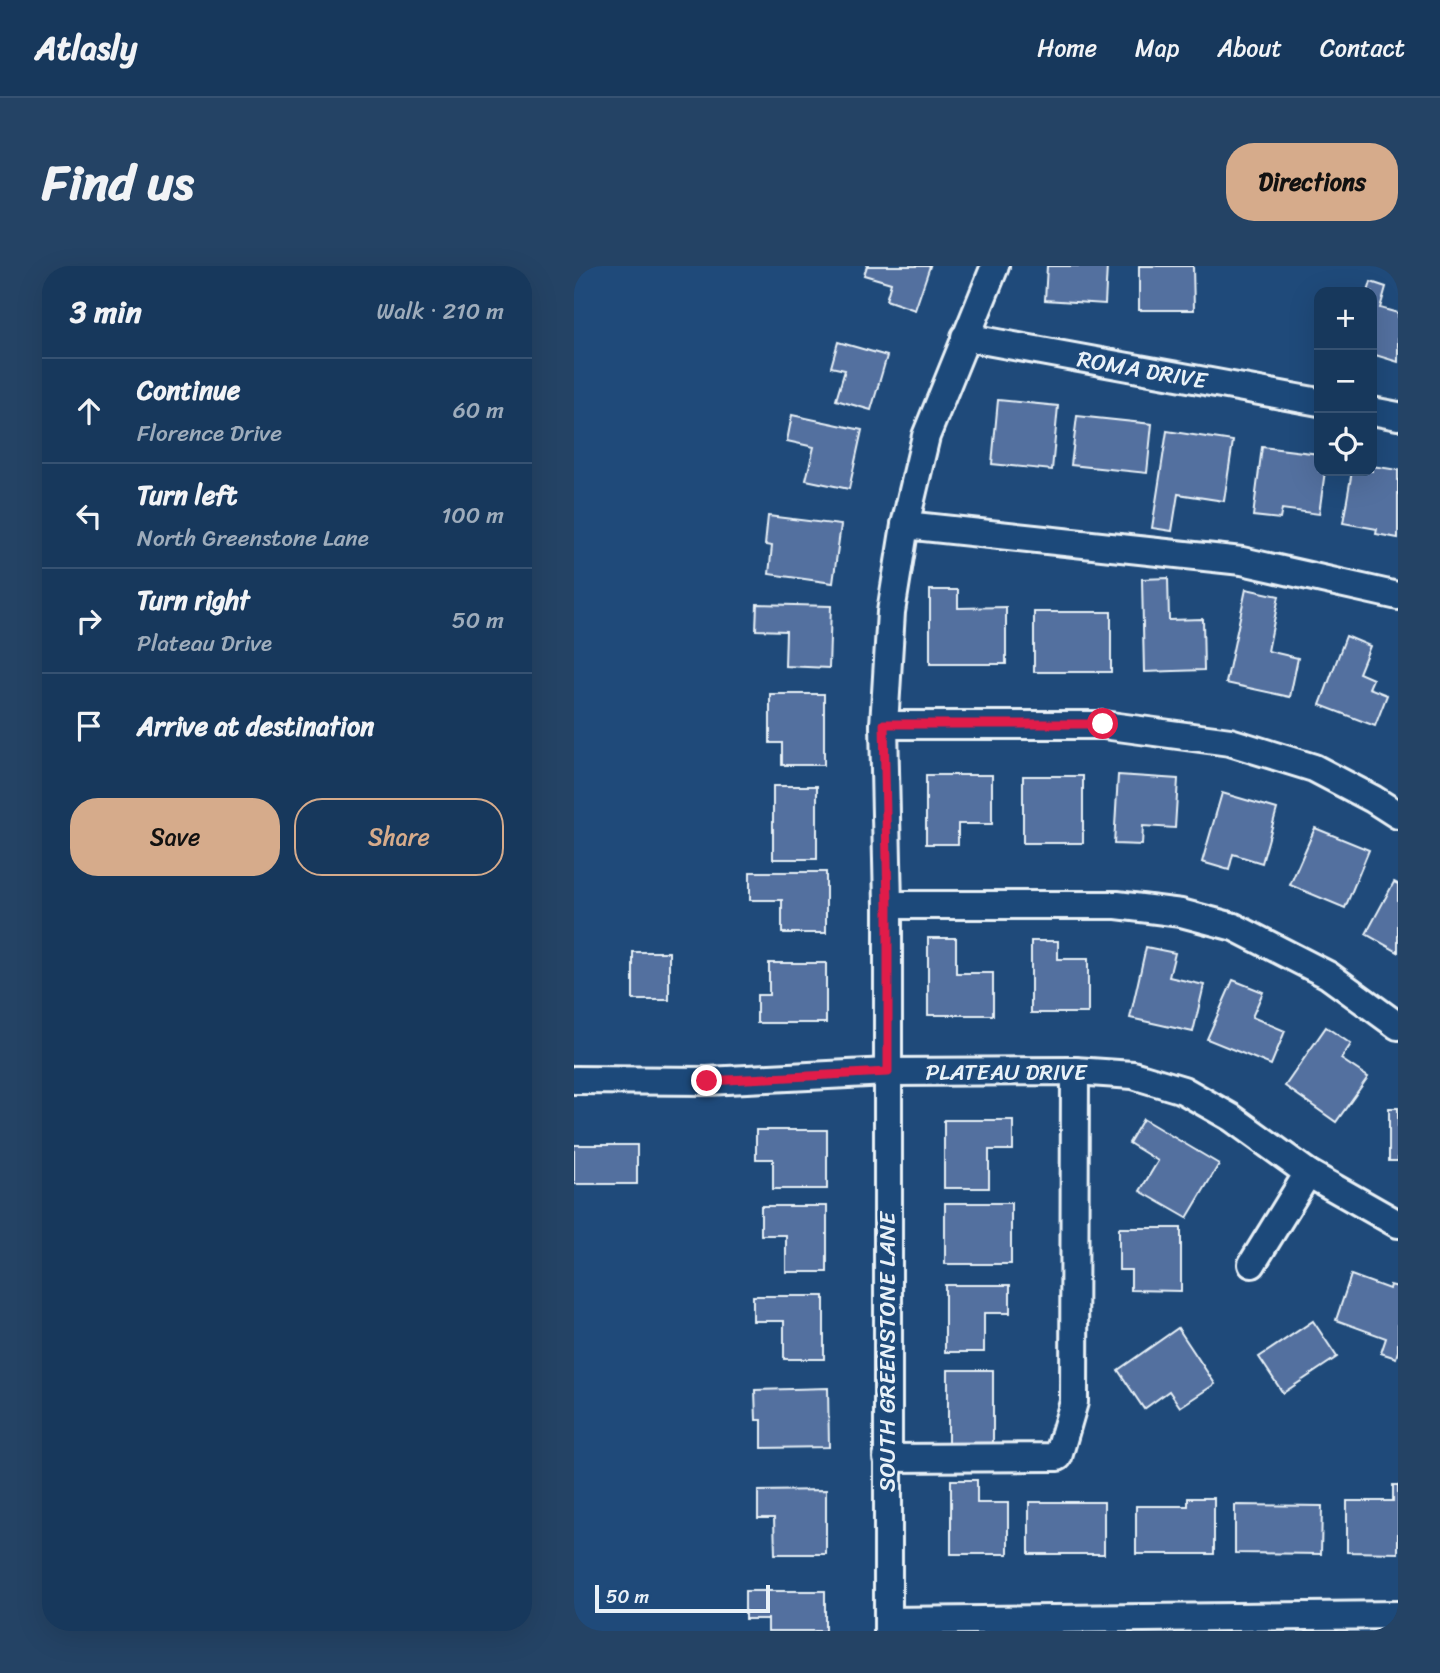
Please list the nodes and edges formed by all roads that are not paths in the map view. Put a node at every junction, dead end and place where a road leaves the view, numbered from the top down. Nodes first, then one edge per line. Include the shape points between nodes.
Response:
1 (995, 266) edge
2 (965, 337) junction
3 (1314, 401) edge
4 (1377, 412) edge
5 (1398, 416) edge
6 (905, 525) junction
7 (1398, 596) edge
8 (884, 724) junction
9 (1398, 816) edge
10 (888, 905) junction
11 (1398, 1026) edge
12 (1075, 1071) junction
13 (888, 1072) junction
14 (574, 1080) edge
15 (1308, 1173) junction
16 (1398, 1224) edge
17 (1252, 1264) dead end
18 (887, 1458) junction
19 (1398, 1615) edge
20 (888, 1626) edge

1 - 2 street, SOUTH GREENSTONE LANE
2 - 3 street, ROMA DRIVE
2 - 6 street, SOUTH GREENSTONE LANE via 926,436
4 - 5 street
6 - 7 street via 1242,561
6 - 8 street, SOUTH GREENSTONE LANE via 891,612
8 - 9 street via 1103,724 1230,742 1314,768
8 - 10 street, SOUTH GREENSTONE LANE
10 - 11 street via 1116,905 1181,913 1234,927 1328,975
10 - 13 street, SOUTH GREENSTONE LANE
12 - 13 street, PLATEAU DRIVE
12 - 15 street, PLATEAU DRIVE via 1133,1075 1184,1090
12 - 18 street via 1074,1402 1058,1457
13 - 14 street, PLATEAU DRIVE via 707,1081
13 - 18 street, SOUTH GREENSTONE LANE
15 - 16 street, PLATEAU DRIVE
15 - 17 street
18 - 20 street, SOUTH GREENSTONE LANE
19 - 20 street

